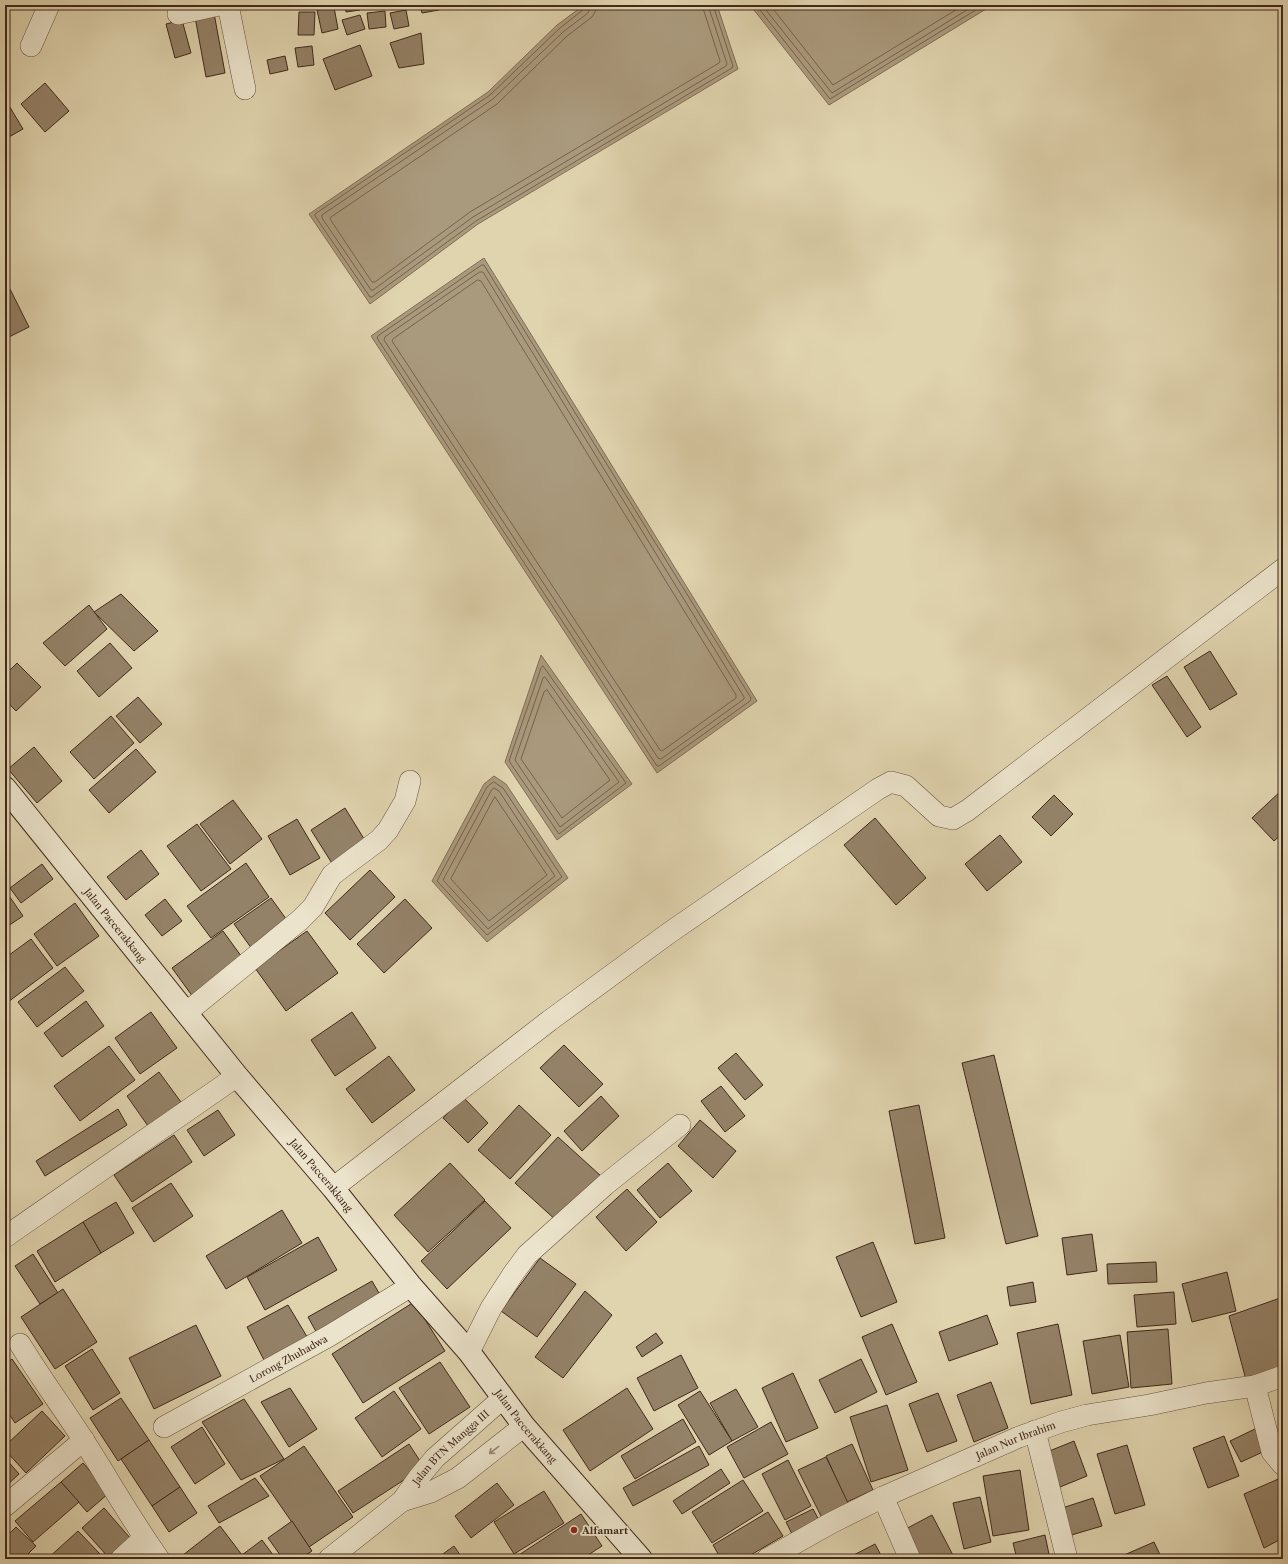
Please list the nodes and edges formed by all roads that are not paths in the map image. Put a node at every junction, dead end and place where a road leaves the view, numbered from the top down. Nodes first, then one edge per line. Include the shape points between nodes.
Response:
1 (49, 5) edge
2 (219, 5) edge
3 (228, 5) edge
4 (178, 14) dead end
5 (31, 46) dead end
6 (245, 89) dead end
7 (1283, 568) edge
8 (410, 781) dead end
9 (5, 788) edge
10 (186, 1013) junction
11 (237, 1076) junction
12 (680, 1125) dead end
13 (333, 1188) junction
14 (5, 1237) edge
15 (411, 1286) junction
16 (20, 1344) dead end
17 (469, 1352) junction
18 (1283, 1376) edge
19 (1255, 1386) junction
20 (503, 1398) junction
21 (524, 1426) junction
22 (164, 1428) dead end
23 (1035, 1431) junction
24 (84, 1440) junction
25 (1283, 1465) edge
26 (883, 1497) junction
27 (402, 1502) junction
28 (5, 1506) edge
29 (144, 1538) junction
30 (121, 1559) edge
31 (159, 1559) edge
32 (329, 1559) edge
33 (640, 1559) edge
34 (767, 1559) edge
35 (910, 1559) edge
36 (1067, 1559) edge

1 - 5 street
2 - 4 street
3 - 6 street
7 - 13 street via 953,819 939,816 906,786 891,782 878,790 663,937 549,1021
8 - 10 street via 405,801 379,840 332,875 313,907 300,920
9 - 10 main road, Jalan Paccerakkang
10 - 11 main road, Jalan Paccerakkang
11 - 13 main road, Jalan Paccerakkang
11 - 14 street
12 - 17 street via 605,1185 527,1255 491,1308
13 - 15 main road, Jalan Paccerakkang
15 - 17 main road, Jalan Paccerakkang
15 - 22 street, Lorong Zhuhadwa via 329,1336
16 - 24 street
17 - 20 main road, Jalan Paccerakkang
18 - 19 street, Jalan Nur Ibrahim
19 - 23 street, Jalan Nur Ibrahim via 1087,1415
19 - 25 street via 1272,1452
20 - 21 main road, Jalan Paccerakkang
20 - 27 street, Jalan BTN Mangga III via 435,1458
21 -> 27 street, Jalan BTN Mangga III via 458,1478 431,1492
21 - 33 main road, Jalan Paccerakkang
23 - 26 street, Jalan Nur Ibrahim
23 - 36 street
24 - 28 street
24 - 29 street
26 - 34 street, Jalan Nur Ibrahim
26 - 35 street
27 - 32 street, Jalan BTN Mangga III
29 - 30 street
29 - 31 street

